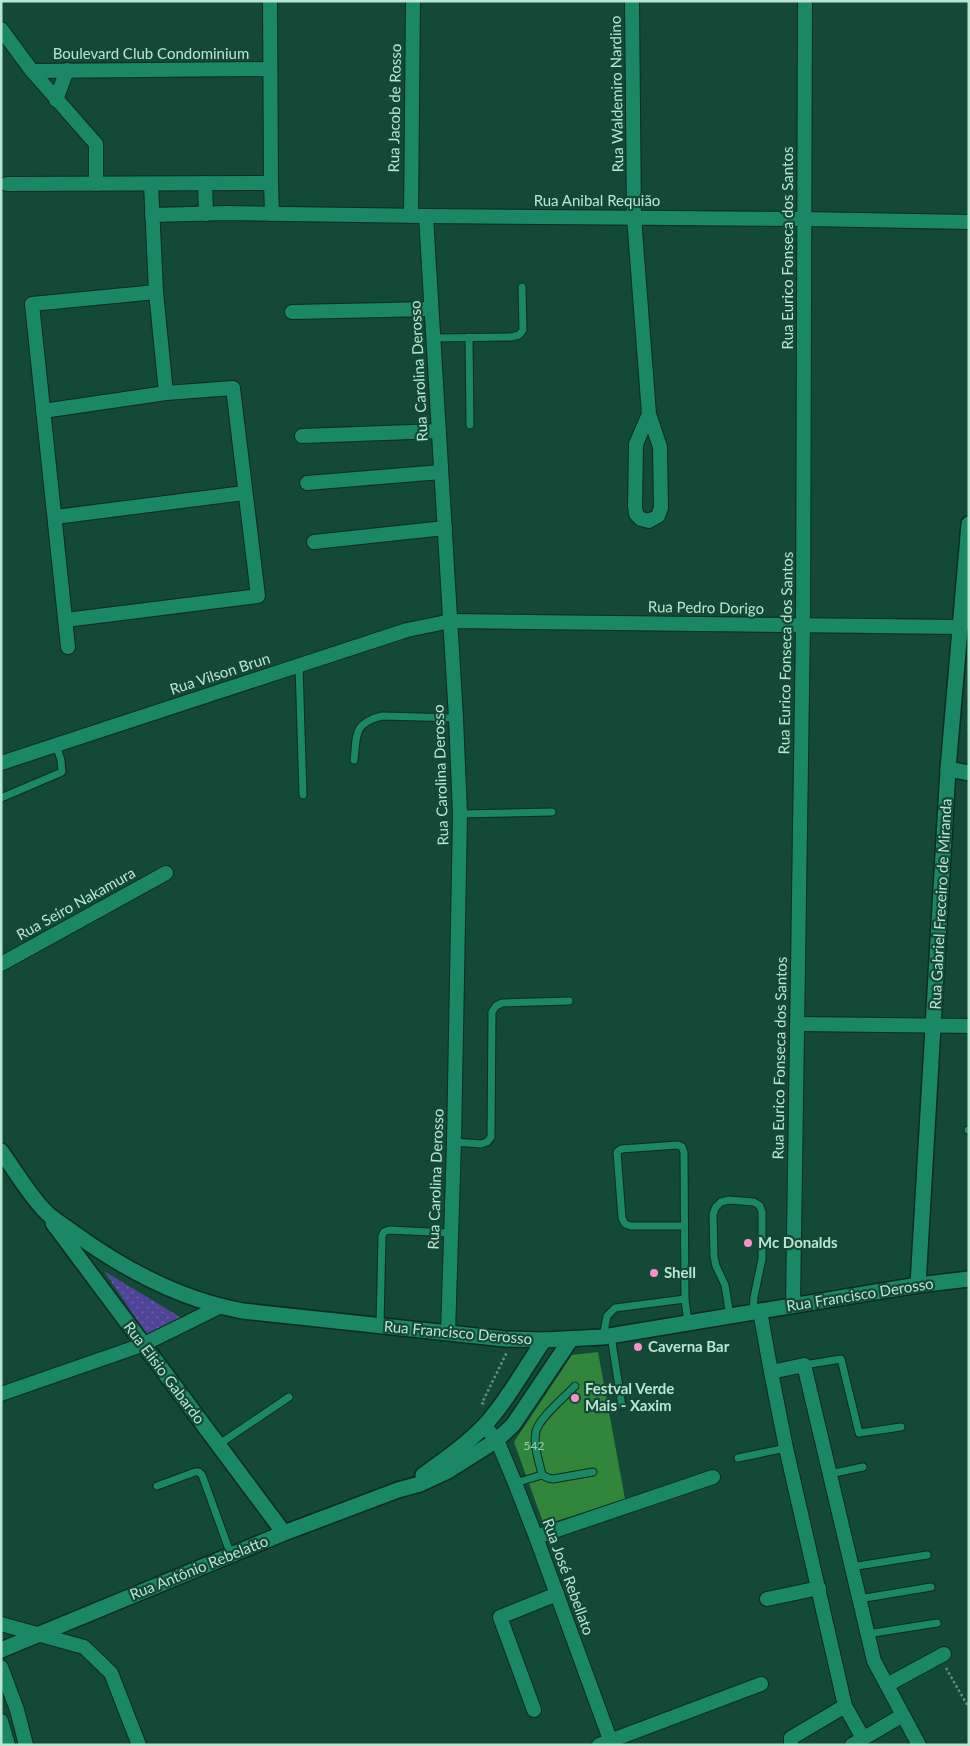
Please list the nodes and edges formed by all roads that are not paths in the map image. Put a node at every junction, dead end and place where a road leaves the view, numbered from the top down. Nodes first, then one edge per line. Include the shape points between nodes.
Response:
1 (270, 1) edge
2 (413, 1) edge
3 (632, 1) edge
4 (805, 1) edge
5 (1, 29) edge
6 (270, 69) junction
7 (67, 70) junction
8 (32, 71) junction
9 (56, 100) junction
10 (271, 183) junction
11 (6, 184) dead end
12 (96, 184) junction
13 (150, 184) junction
14 (205, 184) junction
15 (206, 214) junction
16 (272, 214) junction
17 (152, 215) junction
18 (411, 216) junction
19 (426, 216) junction
20 (634, 217) junction
21 (804, 218) junction
22 (969, 222) edge
23 (522, 288) dead end
24 (156, 292) junction
25 (432, 309) junction
26 (292, 312) dead end
27 (469, 337) junction
28 (433, 338) junction
29 (166, 393) junction
30 (43, 411) junction
31 (649, 414) junction
32 (470, 425) dead end
33 (439, 432) junction
34 (302, 436) dead end
35 (441, 472) junction
36 (307, 483) dead end
37 (244, 493) junction
38 (54, 517) junction
39 (969, 524) edge
40 (445, 528) junction
41 (314, 542) dead end
42 (66, 620) junction
43 (450, 621) junction
44 (803, 625) junction
45 (961, 627) junction
46 (68, 647) dead end
47 (299, 665) junction
48 (456, 718) junction
49 (56, 745) junction
50 (354, 760) dead end
51 (1, 762) edge
52 (948, 769) junction
53 (969, 773) edge
54 (304, 795) dead end
55 (1, 798) edge
56 (552, 812) dead end
57 (460, 814) junction
58 (166, 873) dead end
59 (1, 964) edge
60 (569, 1001) dead end
61 (797, 1024) junction
62 (935, 1025) junction
63 (969, 1026) edge
64 (454, 1142) junction
65 (1, 1151) edge
66 (44, 1212) junction
67 (684, 1226) junction
68 (451, 1233) junction
69 (969, 1279) edge
70 (918, 1284) junction
71 (686, 1299) junction
72 (793, 1305) junction
73 (219, 1307) junction
74 (756, 1311) junction
75 (730, 1316) junction
76 (688, 1323) junction
77 (380, 1326) junction
78 (448, 1333) junction
79 (607, 1336) junction
80 (571, 1339) junction
81 (544, 1340) junction
82 (142, 1344) junction
83 (804, 1365) junction
84 (771, 1372) junction
85 (575, 1386) dead end
86 (1, 1394) edge
87 (289, 1397) dead end
88 (622, 1406) dead end
89 (484, 1426) junction
90 (901, 1427) dead end
91 (497, 1440) junction
92 (218, 1446) junction
93 (786, 1448) junction
94 (738, 1458) dead end
95 (862, 1467) dead end
96 (593, 1472) dead end
97 (830, 1474) junction
98 (542, 1475) junction
99 (713, 1477) dead end
100 (515, 1483) junction
101 (157, 1486) dead end
102 (398, 1490) junction
103 (284, 1533) junction
104 (536, 1537) junction
105 (231, 1555) junction
106 (927, 1555) dead end
107 (851, 1567) junction
108 (932, 1587) dead end
109 (819, 1588) junction
110 (557, 1594) junction
111 (766, 1599) dead end
112 (859, 1599) junction
113 (937, 1623) dead end
114 (1, 1624) edge
115 (867, 1634) junction
116 (37, 1635) junction
117 (1, 1650) edge
118 (944, 1659) road end
119 (1, 1667) edge
120 (760, 1684) dead end
121 (887, 1685) junction
122 (845, 1706) junction
123 (534, 1710) dead end
124 (903, 1715) junction
125 (1, 1721) edge
126 (858, 1741) edge
127 (607, 1743) edge
128 (8, 1745) edge
129 (26, 1745) edge
130 (139, 1745) edge
131 (791, 1745) edge
132 (919, 1745) edge

1 - 6 street, Boulevard Club Condominium
2 - 18 street, Rua Jacob de Rosso
3 - 20 street, Rua Waldemiro Nardino
4 - 21 street, Rua Eurico Fonseca dos Santos
5 - 8 street, Boulevard Club Condominium
6 - 7 street, Boulevard Club Condominium
6 - 10 street, Boulevard Club Condominium
7 - 8 street, Boulevard Club Condominium
7 - 9 street
8 - 9 street, Boulevard Club Condominium
9 - 12 street, Boulevard Club Condominium via 96,144
10 - 14 street
10 - 16 street, Boulevard Club Condominium
11 - 12 street
12 - 13 street
13 - 14 street
13 - 17 street
14 - 15 street
15 - 16 street, Rua Anibal Requião
15 - 17 street
16 - 18 street, Rua Anibal Requião
17 - 24 street
18 - 19 street, Rua Anibal Requião
19 - 20 street, Rua Anibal Requião
19 - 25 street, Rua Carolina Derosso
20 - 21 street, Rua Anibal Requião
20 - 31 street, Rua Waldemiro Nardino
21 - 22 street, Rua Anibal Requião
21 - 44 street, Rua Eurico Fonseca dos Santos
23 - 27 lane via 523,330 519,335
24 - 29 street
24 - 30 street via 32,304
25 - 26 street
25 - 28 street, Rua Carolina Derosso
27 - 28 lane
27 - 32 lane
28 - 33 street, Rua Carolina Derosso
29 - 30 street
29 - 37 street via 233,388
30 - 38 street
31 - 31 street via 636,444 634,506 636,514 649,521 658,516 661,508 660,447
33 - 34 street
33 - 35 street, Rua Carolina Derosso
35 - 36 street
35 - 40 street, Rua Carolina Derosso
37 - 38 street
37 - 42 street via 258,596
38 - 42 street
39 - 45 street, Rua Gabriel Freceiro de Miranda
40 - 41 street
40 - 43 street, Rua Carolina Derosso
42 - 46 street
43 - 44 street, Rua Pedro Dorigo
43 - 47 street, Rua Vilson Brun via 407,630
43 - 48 street, Rua Carolina Derosso
44 - 45 street, Rua Pedro Dorigo
44 - 61 street, Rua Eurico Fonseca dos Santos
45 - 52 street, Rua Gabriel Freceiro de Miranda
47 - 49 street, Rua Vilson Brun
47 - 54 lane
48 - 50 lane via 373,718 357,732
48 - 57 street, Rua Carolina Derosso
49 - 51 street, Rua Vilson Brun
49 - 55 lane via 62,772
52 - 53 street
52 - 62 street, Rua Gabriel Freceiro de Miranda
56 - 57 lane
57 - 64 street, Rua Carolina Derosso
58 - 59 street, Rua Seiro Nakamura
60 - 64 lane via 502,1003 496,1006 492,1012 491,1137 481,1144
61 - 62 street
61 - 72 street, Rua Eurico Fonseca dos Santos
62 - 63 street
62 - 70 street, Rua Gabriel Freceiro de Miranda
64 - 68 street, Rua Carolina Derosso
65 - 66 street, Rua Francisco Derosso
66 - 73 street, Rua Francisco Derosso via 100,1252 170,1289
66 - 82 street, Rua Elisio Gabardo
67 - 67 lane via 625,1224 617,1152 682,1147
67 - 71 lane
68 - 77 lane via 384,1232
68 - 78 street, Rua Carolina Derosso
69 - 70 street, Rua Francisco Derosso
70 - 72 street, Rua Francisco Derosso
71 - 76 lane
71 - 79 lane via 615,1308 607,1316
72 - 74 street, Rua Francisco Derosso
73 - 77 street, Rua Francisco Derosso
73 - 82 street
74 - 75 street, Rua Francisco Derosso
74 - 75 lane via 754,1297 762,1259 762,1212 754,1202 729,1200 721,1202 713,1214 714,1257 725,1285
74 - 84 street
75 - 76 street, Rua Francisco Derosso
76 - 79 street, Rua Francisco Derosso
77 - 78 street, Rua Francisco Derosso
78 - 81 street, Rua Francisco Derosso
79 - 80 street, Rua Francisco Derosso
79 - 88 lane
80 - 81 street, Rua Francisco Derosso
80 - 91 street, Rua Antônio Rebelatto via 516,1421
81 - 89 street, Rua Antônio Rebelatto
82 - 86 street
82 - 92 street, Rua Elisio Gabardo
83 - 84 street
83 - 90 lane via 841,1359 859,1433
83 - 97 street
84 - 93 street
85 - 98 lane via 536,1430
87 - 92 lane
89 - 91 street, Rua José Rebellato
89 - 102 street, Rua Antônio Rebelatto via 453,1454
91 - 100 street, Rua José Rebellato
91 - 102 street, Rua Antônio Rebelatto via 434,1478
92 - 103 street, Rua Elisio Gabardo
93 - 94 lane
93 - 109 street
95 - 97 lane
96 - 98 lane via 553,1479
97 - 107 street
98 - 100 lane
99 - 104 street
100 - 104 street, Rua José Rebellato
101 - 105 lane via 199,1472
102 - 103 street, Rua Antônio Rebelatto
103 - 105 street, Rua Antônio Rebelatto
104 - 110 street, Rua José Rebellato
105 - 116 street, Rua Antônio Rebelatto
106 - 107 lane
107 - 112 street
108 - 112 lane
109 - 111 street
109 - 122 street
110 - 123 street via 500,1617
110 - 127 street, Rua José Rebellato
112 - 115 street
113 - 115 lane
114 - 116 street
115 - 121 street via 874,1661
116 - 117 street, Rua Antônio Rebelatto
116 - 130 street via 84,1647 112,1673
118 - 121 street
119 - 129 street
120 - 127 street
121 - 124 street
122 - 126 street
122 - 131 street via 791,1738
124 - 126 street
124 - 132 street
125 - 128 street

